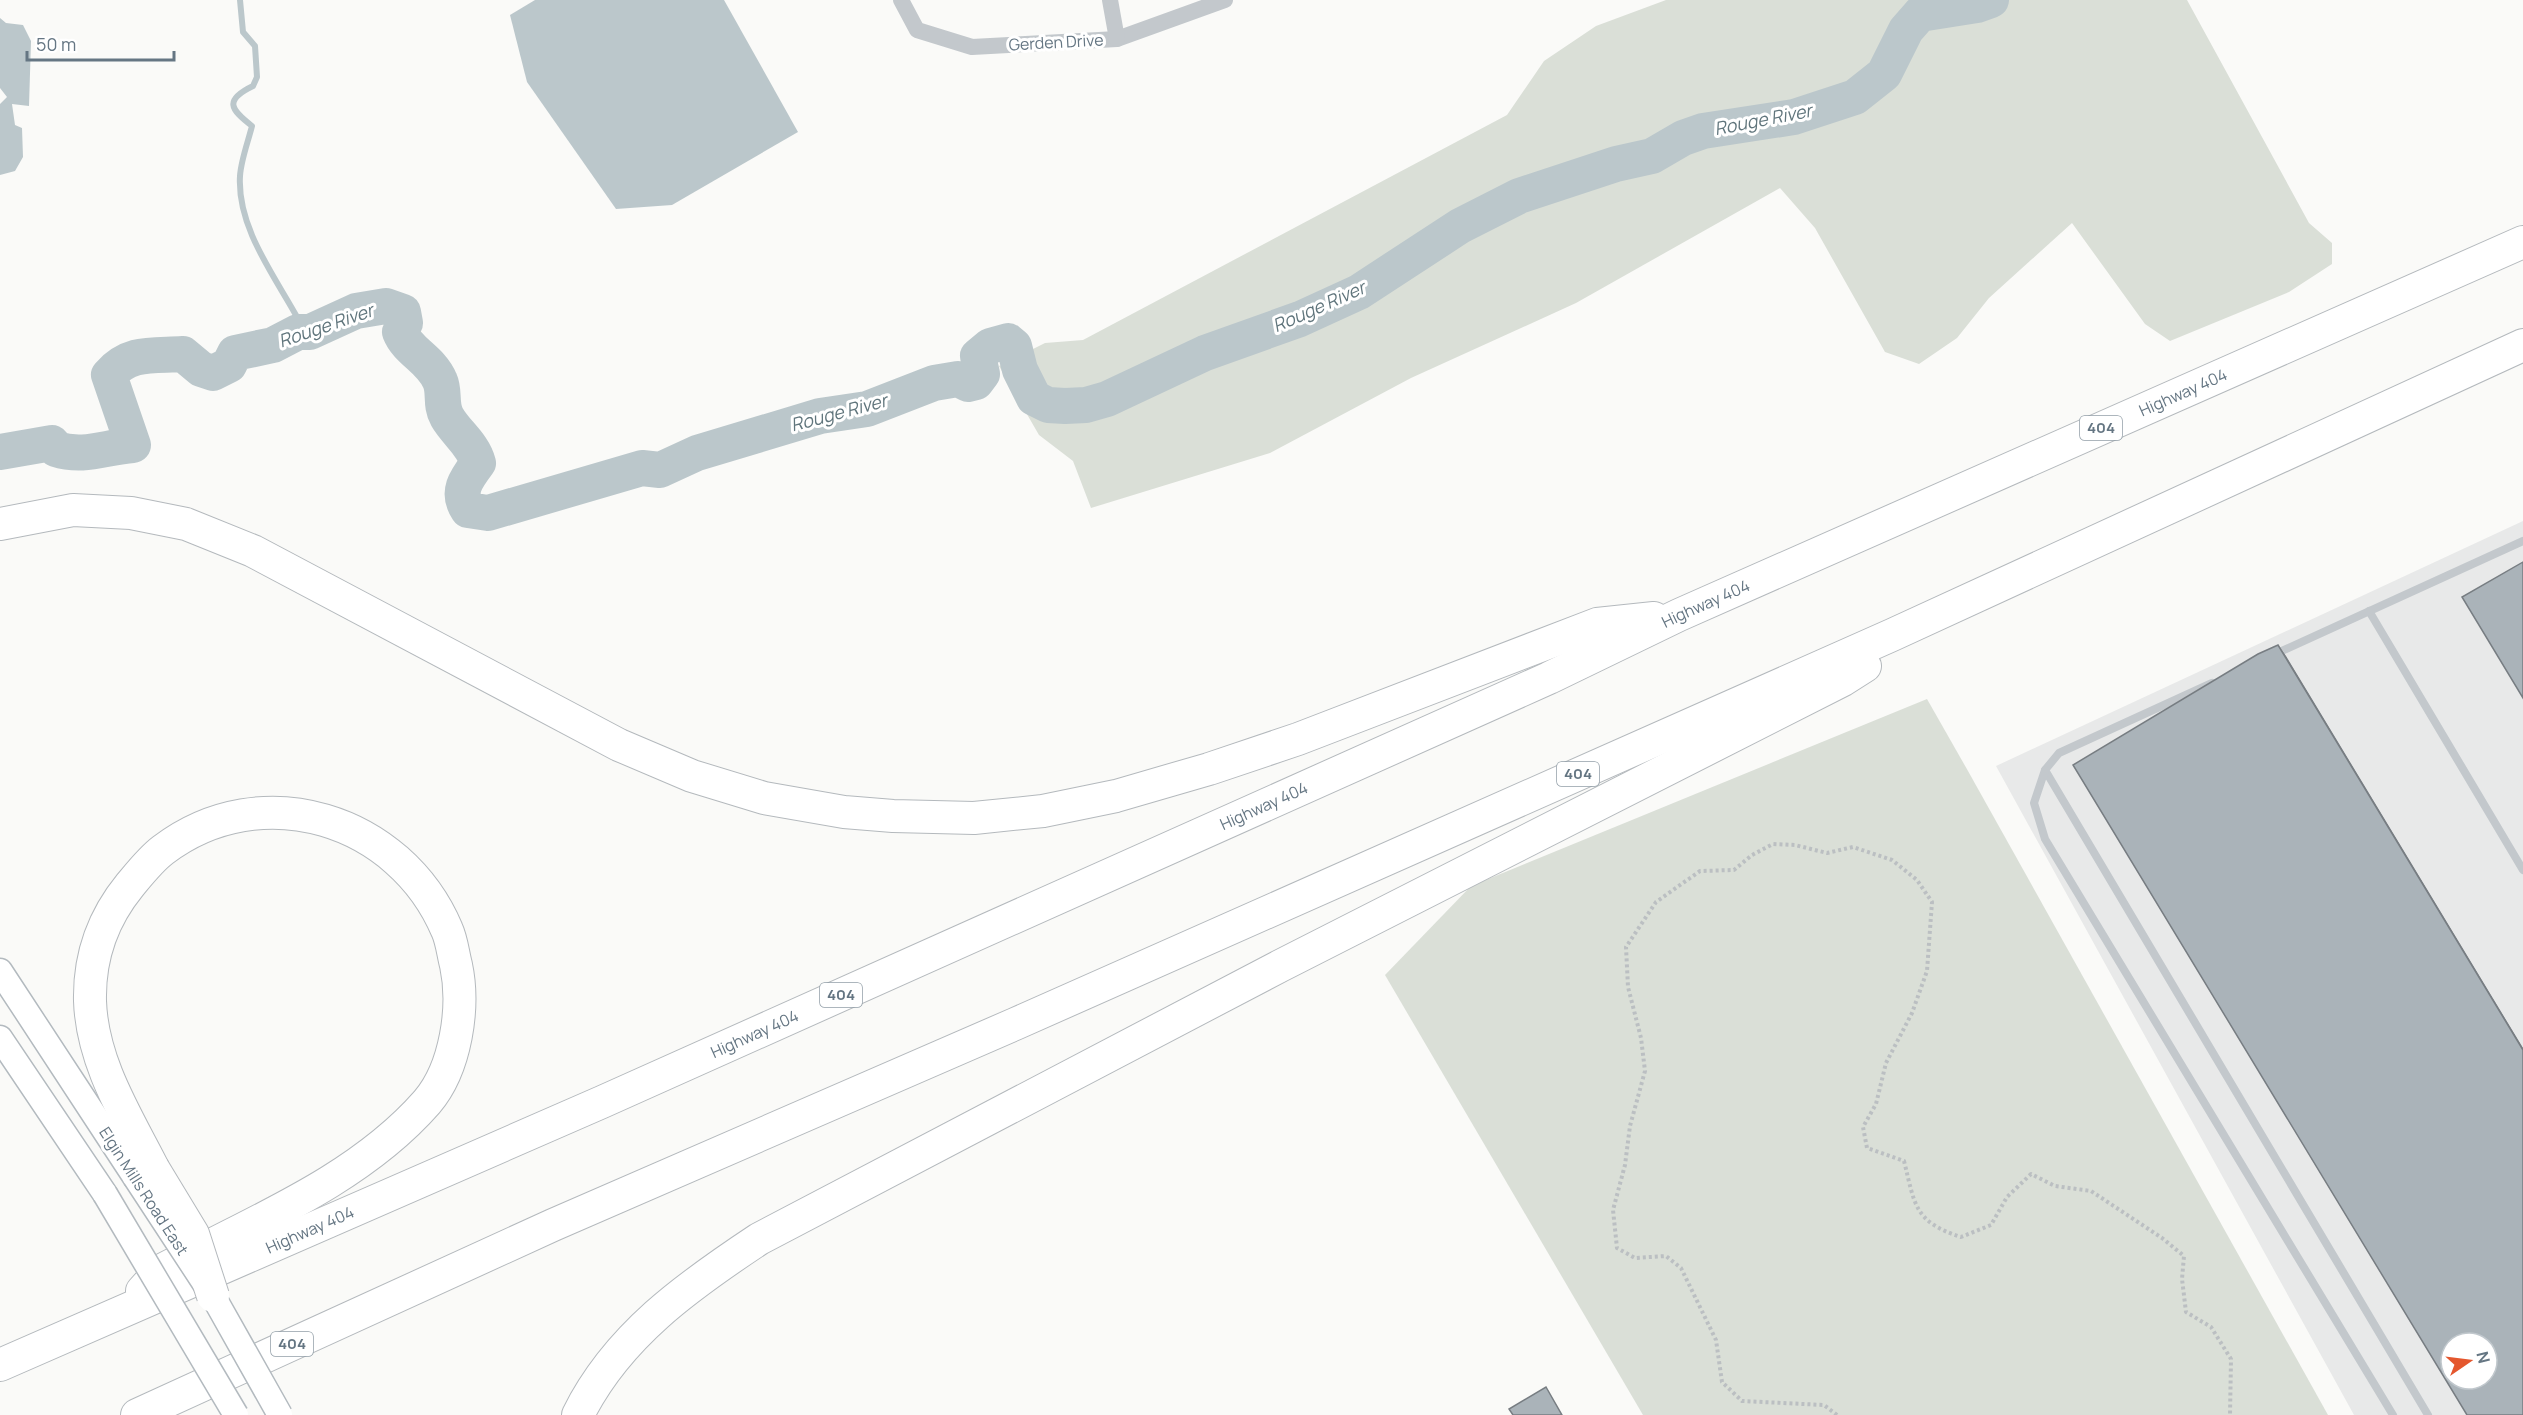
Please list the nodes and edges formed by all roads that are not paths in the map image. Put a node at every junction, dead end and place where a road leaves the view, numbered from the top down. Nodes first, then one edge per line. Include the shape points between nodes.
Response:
1 (901, 0) edge
2 (1110, 0) edge
3 (1225, 0) edge
4 (1117, 39) junction
5 (2523, 242) edge
6 (2523, 345) edge
7 (0, 524) edge
8 (2523, 541) edge
9 (2369, 611) junction
10 (1679, 615) junction
11 (1892, 635) junction
12 (2262, 660) edge
13 (2219, 680) edge
14 (2045, 770) junction
15 (2523, 870) edge
16 (0, 971) edge
17 (0, 1038) edge
18 (144, 1172) junction
19 (213, 1296) joint
20 (128, 1308) junction
21 (0, 1365) edge
22 (216, 1379) junction
23 (165, 1407) edge
24 (137, 1415) edge
25 (225, 1415) edge
26 (236, 1415) edge
27 (280, 1415) edge
28 (578, 1415) edge
29 (2393, 1415) edge
30 (2428, 1415) edge

1 - 4 street, Gerden Drive via 917,30 972,47
2 - 4 street
3 - 4 street, Gerden Drive
5 - 10 highway, Highway 404 / 404
6 - 11 highway, 404
7 - 10 highway via 73,510 131,513 186,524 253,551 619,745 692,776 764,798 893,816 974,818 1043,811 1116,796 1298,739 1598,624
8 - 9 lane
9 - 12 lane
9 - 15 lane
10 - 20 highway, Highway 404 / 404 via 1549,678 613,1097
11 - 23 highway, 404 via 563,1220
11 - 28 highway via 1877,657 1842,680 1270,971 759,1239 705,1275 641,1327
13 - 14 lane via 2059,753
14 - 29 lane via 2034,803 2045,839
14 - 30 lane
16 - 18 main road, Elgin Mills Road East
17 - 22 main road, Elgin Mills Road East, bridge via 105,1194
18 - 19 highway, bridge via 193,1234
18 - 20 highway via 99,1056 90,1002 92,968 100,935 115,903 161,851 191,832 229,818 262,813 328,819 379,845 424,889 448,932 461,987 454,1042 445,1072 429,1099 391,1139 325,1184 160,1271
19 - 27 main road, bridge
20 - 21 highway, Highway 404 / 404
22 - 25 highway, bridge
22 - 26 main road, Elgin Mills Road East, bridge
23 - 24 highway, 404

